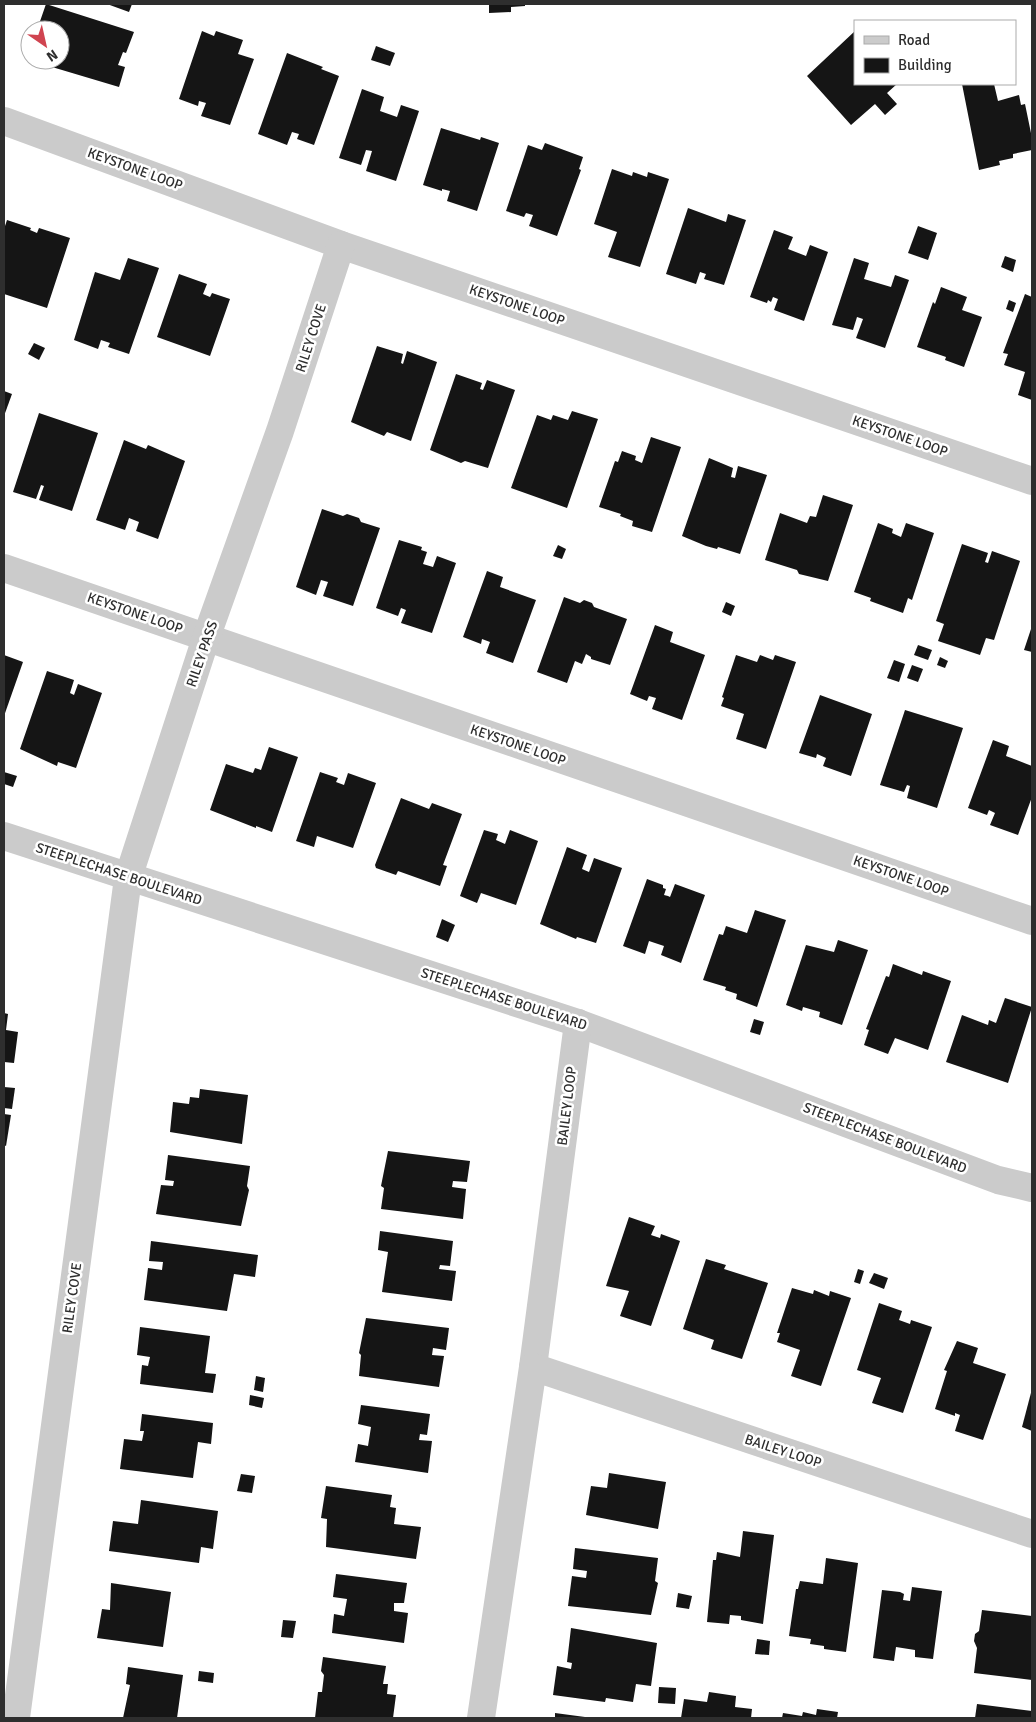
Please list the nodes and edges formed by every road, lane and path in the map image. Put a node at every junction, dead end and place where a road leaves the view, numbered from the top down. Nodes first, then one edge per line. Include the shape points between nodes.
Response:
1 (4, 121) edge
2 (341, 245) junction
3 (280, 431) joint
4 (1032, 481) edge
5 (4, 568) edge
6 (206, 638) junction
7 (4, 836) edge
8 (128, 878) junction
9 (1032, 921) edge
10 (578, 1023) junction
11 (998, 1180) junction
12 (1032, 1188) edge
13 (1032, 1202) edge
14 (533, 1367) junction
15 (1032, 1534) edge
16 (16, 1718) edge
17 (481, 1718) edge

1 - 2 street, KEYSTONE LOOP
2 - 3 street, RILEY COVE
2 - 4 street, KEYSTONE LOOP
3 - 6 street, RILEY PASS
5 - 6 street, KEYSTONE LOOP
6 - 8 street, RILEY PASS
6 - 9 street, KEYSTONE LOOP
7 - 8 street, STEEPLECHASE BOULEVARD
8 - 10 street, STEEPLECHASE BOULEVARD
8 - 16 street, RILEY COVE
10 - 11 street, STEEPLECHASE BOULEVARD
10 - 14 street, BAILEY LOOP
11 - 12 street, STEEPLECHASE BOULEVARD
11 - 13 street, STEEPLECHASE BOULEVARD
14 - 15 street, BAILEY LOOP
14 - 17 street, BAILEY LOOP

